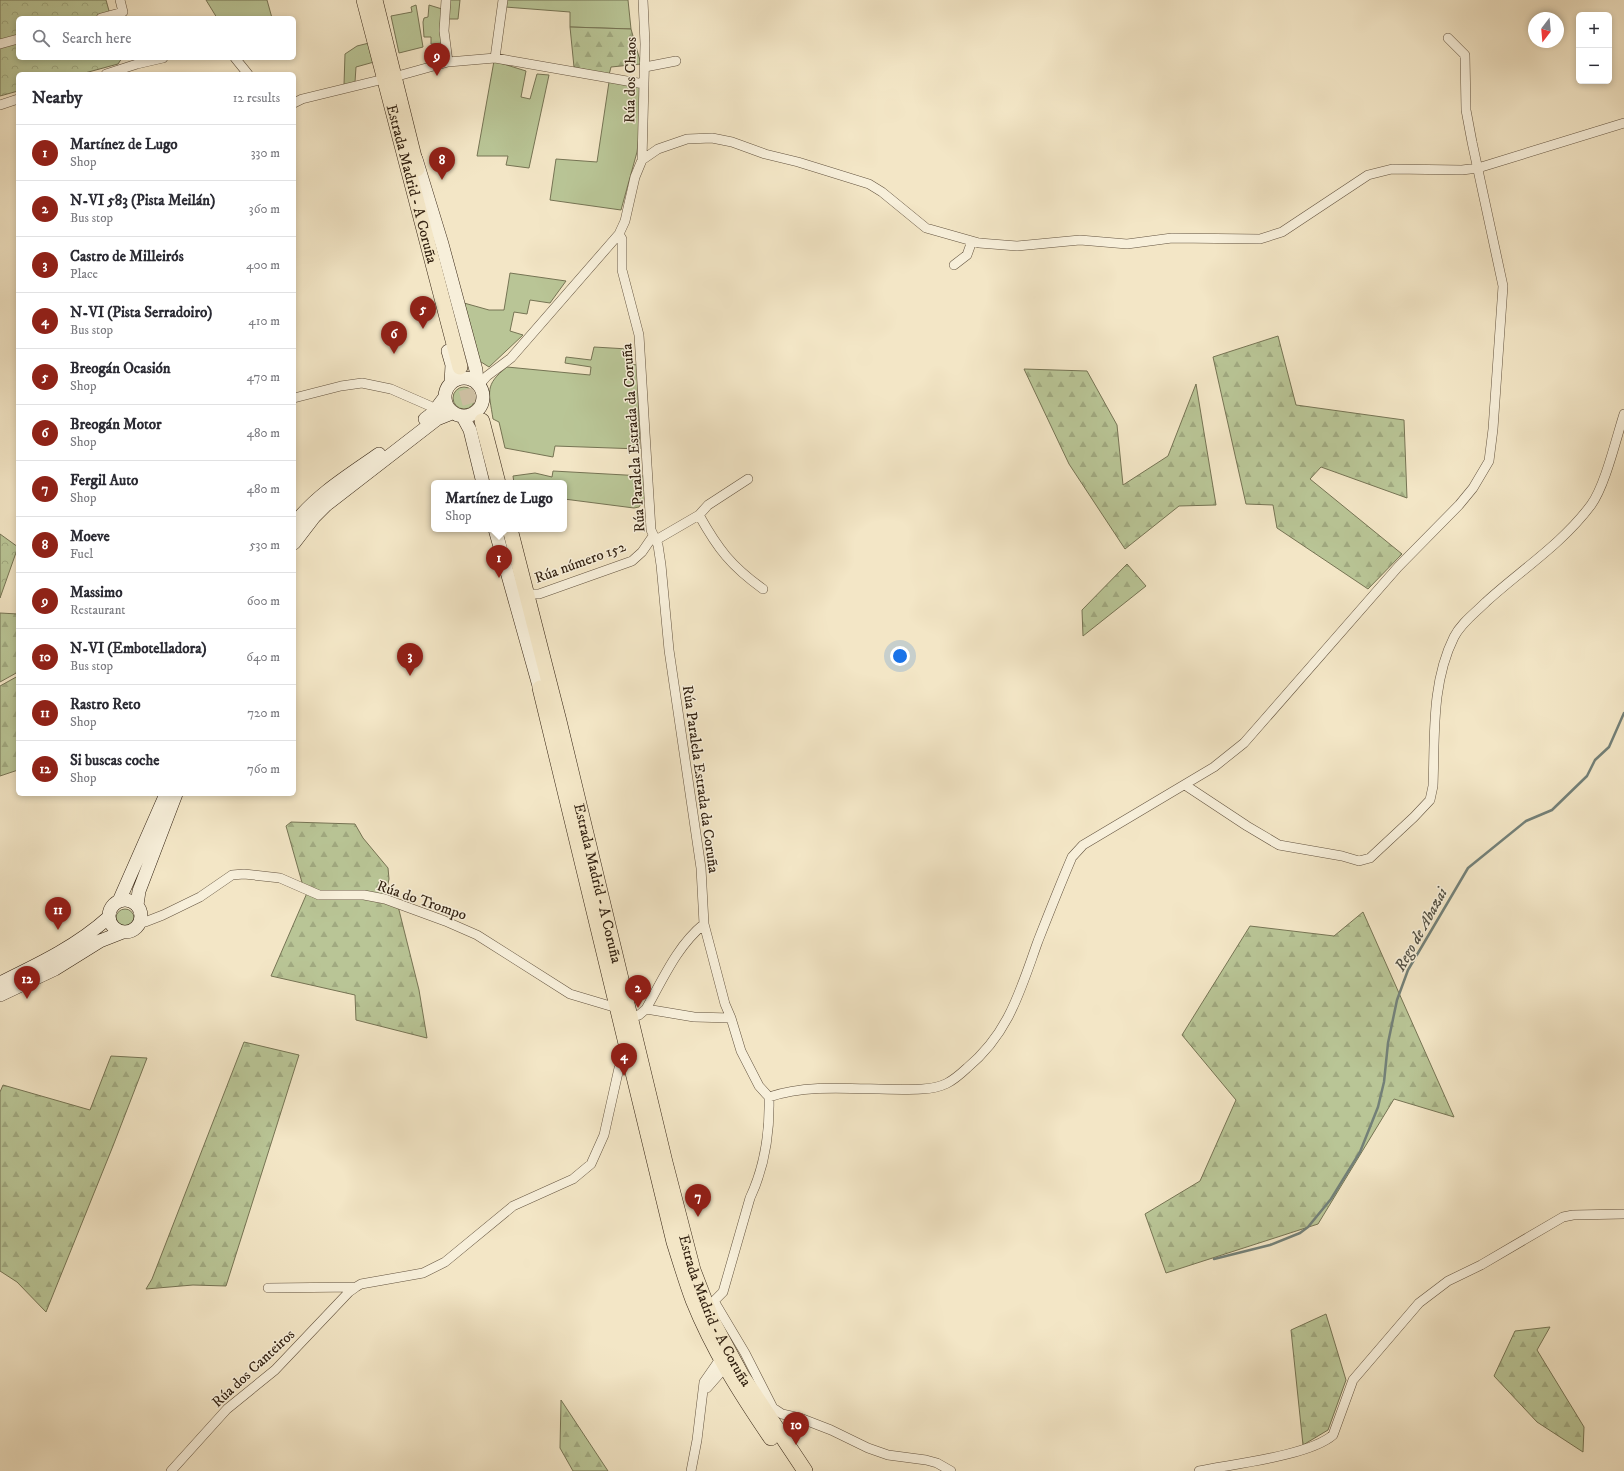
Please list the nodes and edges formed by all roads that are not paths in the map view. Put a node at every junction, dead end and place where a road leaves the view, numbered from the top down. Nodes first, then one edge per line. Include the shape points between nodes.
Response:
1 (120, 0) edge
2 (364, 0) edge
3 (375, 0) edge
4 (446, 0) edge
5 (503, 0) edge
6 (643, 0) edge
7 (108, 16) edge
8 (1448, 38) dead end
9 (16, 40) edge
10 (0, 44) edge
11 (494, 58) junction
12 (154, 60) edge
13 (238, 60) edge
14 (676, 61) dead end
15 (448, 62) junction
16 (645, 67) junction
17 (112, 72) edge
18 (246, 72) edge
19 (389, 78) junction
20 (644, 84) junction
21 (16, 100) edge
22 (296, 102) edge
23 (0, 105) edge
24 (1624, 123) edge
25 (408, 150) junction
26 (642, 160) junction
27 (1478, 168) junction
28 (619, 234) junction
29 (972, 241) junction
30 (954, 265) dead end
31 (448, 351) junction
32 (463, 366) tunnel mouth
33 (451, 383) junction
34 (478, 384) junction
35 (296, 397) edge
36 (445, 397) junction
37 (483, 402) junction
38 (430, 406) junction
39 (1624, 414) edge
40 (468, 418) junction
41 (411, 430) junction
42 (748, 479) dead end
43 (482, 480) edge
44 (490, 480) edge
45 (497, 480) edge
46 (504, 480) edge
47 (699, 515) junction
48 (296, 521) edge
49 (496, 532) edge
50 (504, 532) edge
51 (511, 532) edge
52 (518, 532) edge
53 (655, 538) junction
54 (296, 540) edge
55 (762, 589) dead end
56 (532, 594) junction
57 (546, 691) junction
58 (1185, 785) junction
59 (165, 796) edge
60 (175, 796) edge
61 (119, 901) junction
62 (137, 905) junction
63 (109, 917) junction
64 (141, 921) junction
65 (704, 924) junction
66 (123, 932) junction
67 (0, 983) edge
68 (0, 995) edge
69 (617, 1008) junction
70 (646, 1009) junction
71 (630, 1017) junction
72 (731, 1018) junction
73 (630, 1060) junction
74 (769, 1097) junction
75 (1624, 1214) edge
76 (356, 1287) junction
77 (268, 1288) dead end
78 (710, 1303) junction
79 (720, 1366) junction
80 (704, 1387) junction
81 (772, 1412) junction
82 (171, 1471) edge
83 (691, 1471) edge
84 (793, 1471) edge
85 (805, 1471) edge
86 (951, 1471) edge
87 (1199, 1471) edge

1 - 7 street via 123,12
2 - 19 highway, Estrada Madrid - A Coruña
3 - 19 highway, Estrada Madrid - A Coruña
4 - 15 street via 444,30
5 - 11 street
6 - 16 street, Rúa dos Chaos
8 - 27 street via 1465,55 1466,110
9 - 10 street
11 - 15 street
11 - 20 street
12 - 17 street
13 - 18 street
14 - 16 street
15 - 19 street
16 - 20 street, Rúa dos Chaos
19 - 22 street
19 - 25 highway, Estrada Madrid - A Coruña
20 - 26 street, Rúa dos Chaos
21 - 23 street
24 - 27 street
25 - 31 main road via 425,262
25 - 32 highway, Estrada Madrid - A Coruña via 438,258
25 - 34 main road via 442,244
26 - 28 street
26 - 29 street via 658,149 687,139 712,138 732,142 869,184 926,228
27 - 29 street via 1392,169 1368,176 1282,232 1260,239 1172,238 1127,244 1080,240 1017,246
27 - 58 street via 1503,286 1489,461 1460,505 1398,567 1244,743 1214,767
28 - 34 street via 511,358
28 - 53 street, Rúa Paralela Estrada da Coruña via 622,239 622,270 639,335 651,530
29 - 30 street via 968,255
31 - 33 main road via 452,365
31 - 38 main road via 442,379
33 - 34 main road via 464,378
33 - 36 main road via 445,391
34 - 37 main road via 482,390
35 - 38 street via 362,383 391,388
36 - 40 main road via 445,403
36 - 41 main road via 433,413
37 - 40 main road
37 - 46 main road
38 - 41 main road
39 - 58 street via 1599,491 1592,504 1542,556 1502,587 1462,625 1454,637 1444,659 1438,684 1433,786 1430,800 1370,858 1359,861 1279,845
40 - 43 main road
40 - 44 highway
40 - 45 highway
40 - 54 main road via 437,419 326,505
41 - 48 main road via 330,489
42 - 47 street via 708,505
47 - 53 street
47 - 55 street via 711,537 732,564
49 - 57 main road
50 - 57 highway, Estrada Madrid - A Coruña
51 - 57 highway, Estrada Madrid - A Coruña
52 - 56 main road
53 - 56 street, Rúa número 152 via 632,561 539,594
53 - 65 street, Rúa Paralela Estrada da Coruña via 661,565 669,650 701,868
56 - 57 main road
57 - 69 highway, Estrada Madrid - A Coruña
57 - 71 highway, Estrada Madrid - A Coruña
58 - 74 street via 1083,845 1072,857 1004,1028 992,1045 955,1079 943,1087 787,1091
59 - 61 main road
60 - 62 main road via 139,891
61 - 62 main road via 129,900
61 - 63 main road via 111,908
62 - 64 main road
63 - 66 main road via 115,928
63 - 67 main road via 78,942
64 - 66 main road via 134,930
64 - 69 street, Rúa do Trompo via 145,922 163,915 200,897 232,875 280,878 319,895 364,895 445,921 477,935 570,994
65 - 70 street via 678,952
65 - 72 street, Rúa Paralela Estrada da Coruña
66 - 68 main road via 100,941 55,969
69 - 73 highway, Estrada Madrid - A Coruña
70 - 71 street via 639,1015
70 - 72 street via 694,1017
71 - 78 highway, Estrada Madrid - A Coruña via 693,1270
72 - 74 street, Rúa Paralela Estrada da Coruña via 741,1051 759,1086
73 - 76 street via 619,1068 604,1135 591,1164 573,1180 513,1206 445,1262 423,1273
73 - 79 highway, Estrada Madrid - A Coruña via 674,1242 693,1300
74 - 78 street via 770,1118 765,1156 723,1292
75 - 87 street via 1563,1217 1428,1294 1353,1380 1333,1435 1326,1440 1292,1452
76 - 77 street
76 - 82 street, Rúa dos Canteiros via 275,1370 227,1409
78 - 81 street via 739,1347 773,1408
78 - 81 highway, Estrada Madrid - A Coruña via 713,1322 742,1376
79 - 80 street via 705,1378
79 - 80 street via 707,1388
79 - 84 highway, Estrada Madrid - A Coruña
80 - 83 street
81 - 85 highway, Estrada Madrid - A Coruña
81 - 86 street via 800,1418 888,1455 926,1460

